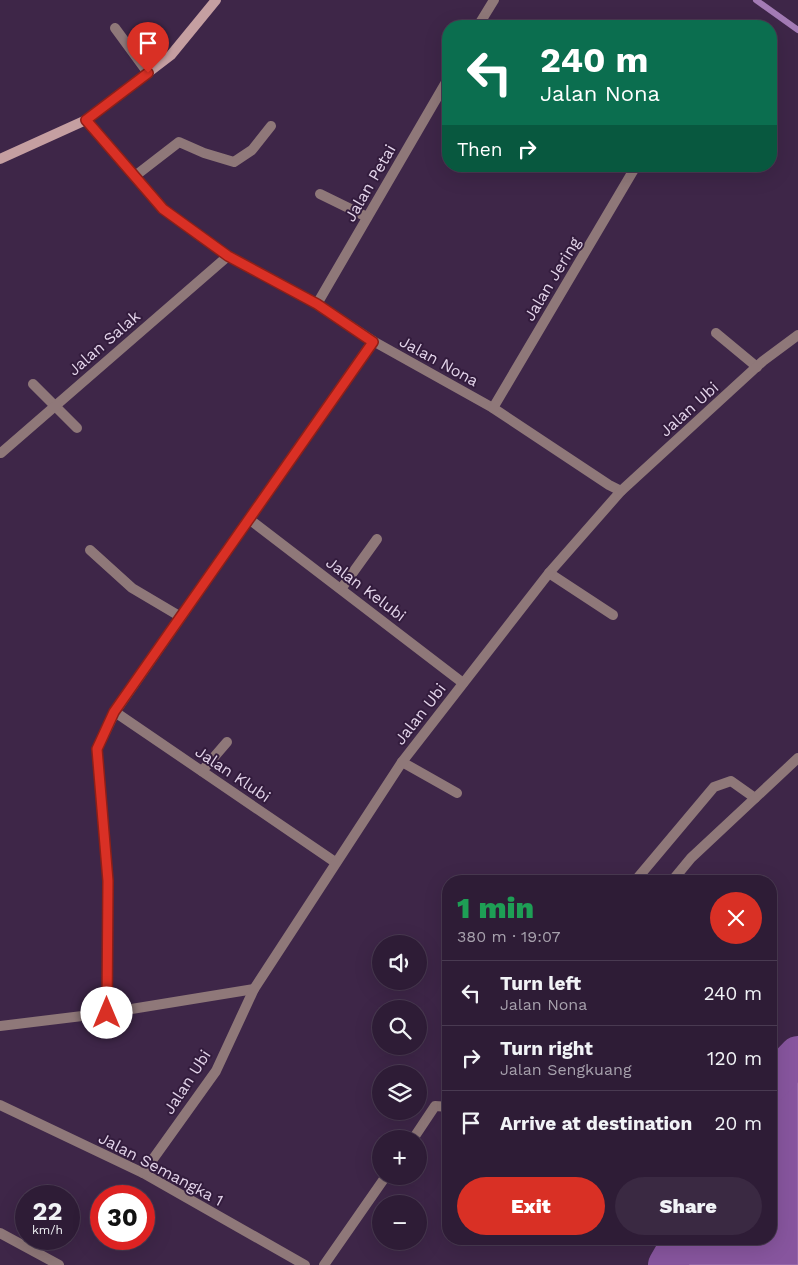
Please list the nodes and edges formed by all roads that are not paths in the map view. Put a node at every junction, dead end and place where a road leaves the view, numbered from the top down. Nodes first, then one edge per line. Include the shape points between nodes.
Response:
1 (216, 0) edge
2 (494, 0) edge
3 (482, 20) edge
4 (115, 28) dead end
5 (148, 73) junction
6 (442, 89) edge
7 (86, 120) junction
8 (271, 126) dead end
9 (2, 155) edge
10 (632, 172) edge
11 (134, 176) junction
12 (320, 194) dead end
13 (368, 217) junction
14 (228, 256) junction
15 (317, 304) junction
16 (716, 333) dead end
17 (798, 335) edge
18 (373, 342) junction
19 (757, 367) junction
20 (33, 384) dead end
21 (54, 407) junction
22 (493, 408) junction
23 (77, 428) dead end
24 (0, 453) edge
25 (621, 491) junction
26 (250, 519) junction
27 (377, 539) dead end
28 (90, 550) dead end
29 (549, 572) junction
30 (341, 589) junction
31 (613, 615) dead end
32 (181, 617) junction
33 (464, 683) junction
34 (114, 712) junction
35 (227, 742) dead end
36 (798, 758) edge
37 (402, 762) junction
38 (202, 771) junction
39 (457, 793) dead end
40 (755, 798) junction
41 (335, 862) junction
42 (640, 875) edge
43 (677, 875) edge
44 (254, 989) junction
45 (107, 1013) junction
46 (0, 1026) edge
47 (0, 1105) edge
48 (442, 1106) edge
49 (419, 1130) edge
50 (143, 1173) junction
51 (380, 1185) edge
52 (0, 1233) edge
53 (287, 1260) edge
54 (59, 1265) edge
55 (305, 1265) edge
56 (324, 1265) edge

1 - 5 street via 171,55
2 - 3 street
4 - 5 street
5 - 7 street
6 - 13 street, Jalan Petai
7 - 9 street
7 - 11 street, Jalan Nona
8 - 11 street via 252,150 234,162 180,142
10 - 22 street, Jalan Jering
11 - 14 street, Jalan Nona via 163,209
12 - 13 street
13 - 15 street, Jalan Petai
14 - 15 street, Jalan Nona
14 - 21 street, Jalan Salak
15 - 18 street, Jalan Nona
16 - 19 street
17 - 19 street, Jalan Ubi
18 - 22 street, Jalan Nona
18 - 26 street
19 - 25 street, Jalan Ubi
20 - 21 street
21 - 23 street
21 - 24 street, Jalan Salak
22 - 25 street, Jalan Nona
25 - 29 street, Jalan Ubi
26 - 30 street, Jalan Kelubi
26 - 32 street
27 - 30 street
28 - 32 street via 132,588
29 - 31 street
29 - 33 street, Jalan Ubi
30 - 33 street, Jalan Kelubi
32 - 34 street
33 - 37 street, Jalan Ubi
34 - 38 street, Jalan Klubi
34 - 45 street via 97,749 108,881
35 - 38 street
36 - 40 street
37 - 39 street
37 - 41 street, Jalan Ubi
38 - 41 street, Jalan Klubi
40 - 42 street via 731,781 714,787
40 - 43 street
41 - 44 street, Jalan Ubi
44 - 45 street
44 - 50 street, Jalan Ubi via 216,1071
45 - 46 street
47 - 50 street, Jalan Semangka 1
48 - 49 street via 435,1106
50 - 53 street, Jalan Semangka 1
51 - 56 street
52 - 54 street
53 - 55 street, Jalan Semangka 1

